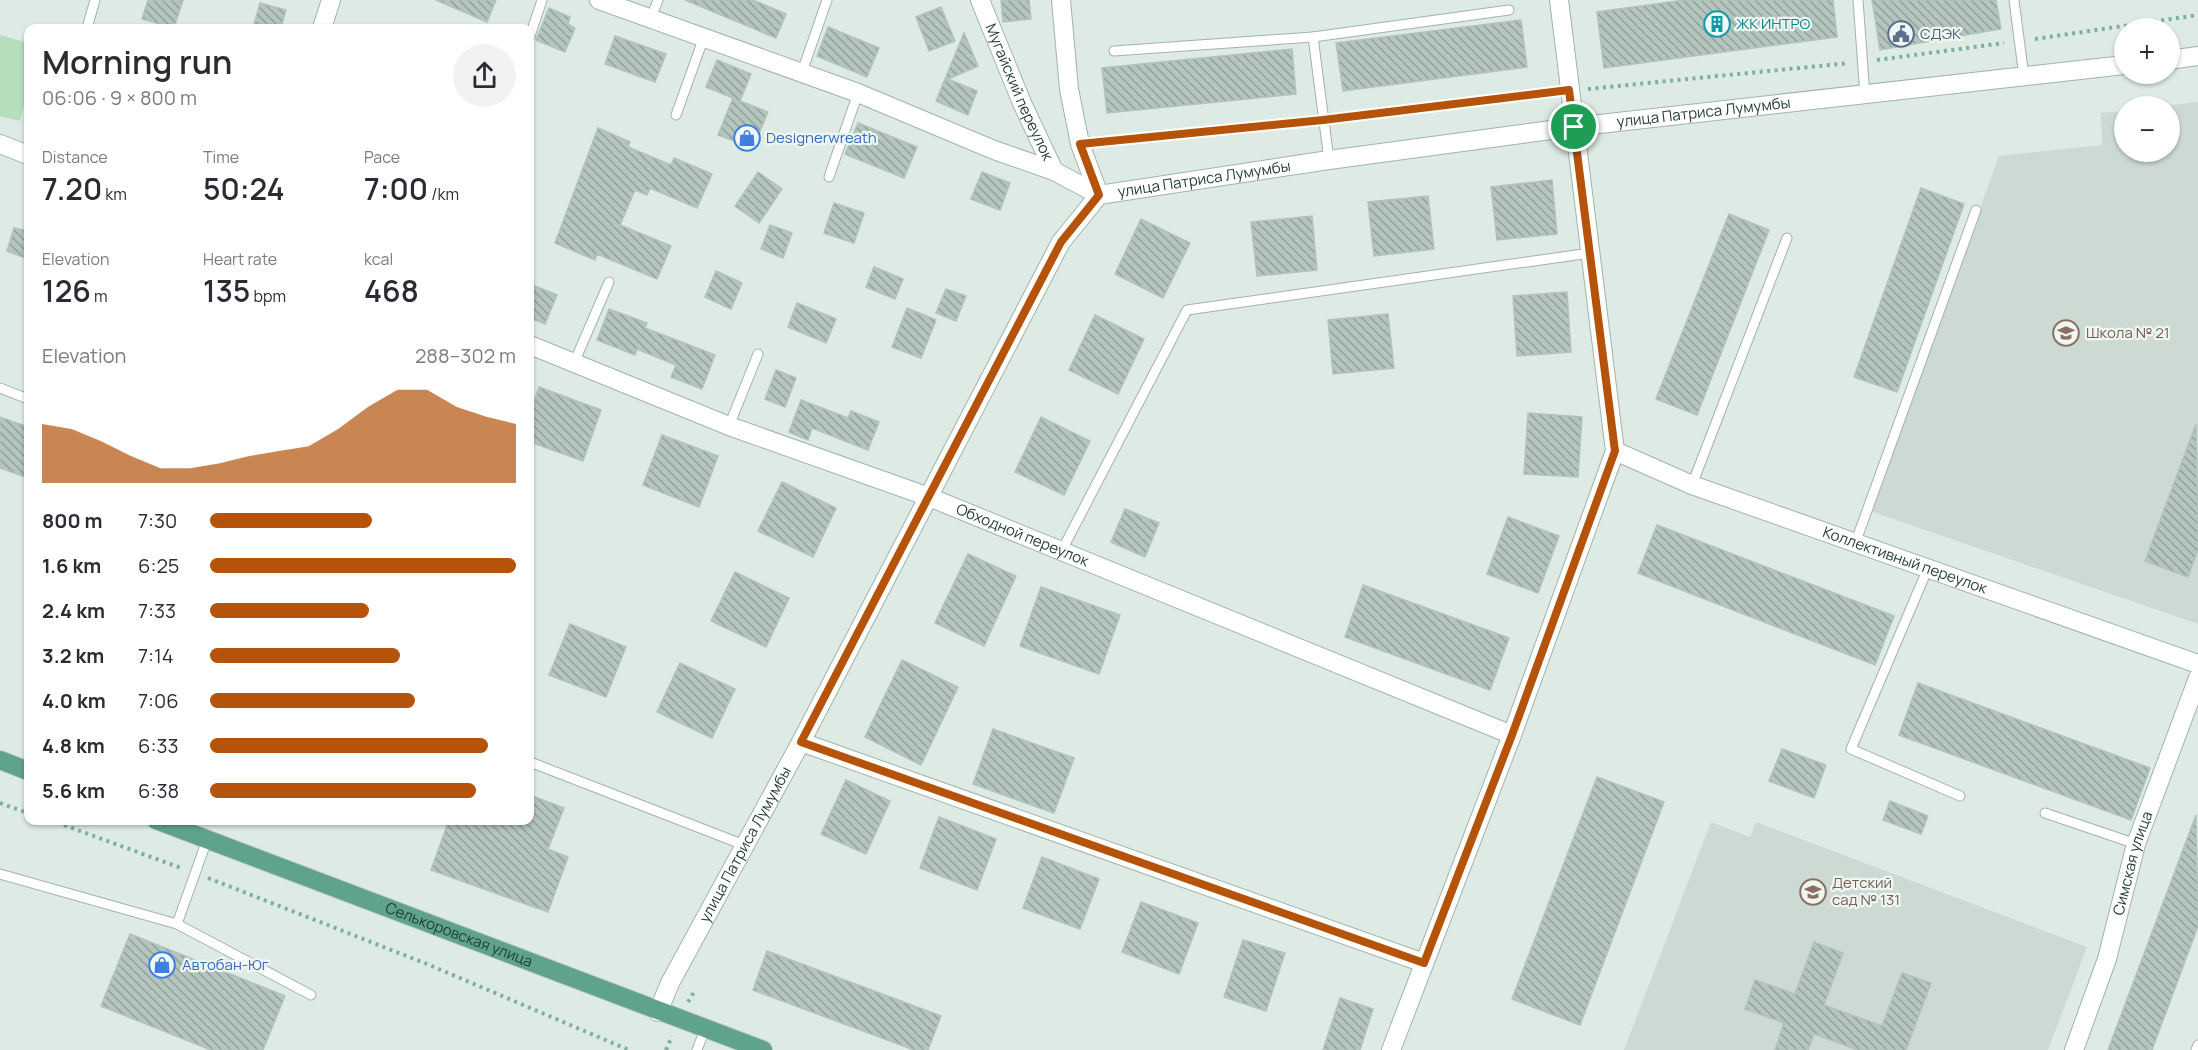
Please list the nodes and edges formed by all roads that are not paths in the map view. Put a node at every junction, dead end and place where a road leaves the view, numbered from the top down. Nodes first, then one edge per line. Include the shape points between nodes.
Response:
1 (95, 0) edge
2 (331, 0) edge
3 (542, 0) edge
4 (599, 0) edge
5 (658, 0) edge
6 (827, 0) edge
7 (980, 0) edge
8 (1061, 0) edge
9 (1559, 0) edge
10 (1858, 0) edge
11 (2014, 0) edge
12 (1509, 10) dead end
13 (651, 18) junction
14 (88, 24) edge
15 (323, 24) edge
16 (534, 24) edge
17 (1313, 37) junction
18 (704, 38) junction
19 (1114, 51) dead end
20 (2198, 56) edge
21 (2180, 58) edge
22 (2114, 66) edge
23 (802, 72) junction
24 (2024, 77) junction
25 (858, 93) junction
26 (1865, 96) junction
27 (676, 115) dead end
28 (1574, 127) junction
29 (0, 144) edge
30 (24, 153) edge
31 (1329, 160) junction
32 (1054, 171) junction
33 (829, 177) dead end
34 (1099, 195) junction
35 (1976, 210) dead end
36 (1787, 238) dead end
37 (1590, 253) junction
38 (609, 282) dead end
39 (534, 347) edge
40 (758, 354) dead end
41 (574, 363) junction
42 (0, 388) edge
43 (24, 397) edge
44 (729, 426) junction
45 (1615, 451) junction
46 (1692, 484) junction
47 (929, 497) junction
48 (1856, 541) junction
49 (1061, 552) junction
50 (1928, 568) junction
51 (2198, 664) edge
52 (2198, 678) edge
53 (1512, 735) junction
54 (801, 742) junction
55 (0, 760) edge
56 (534, 764) edge
57 (24, 769) edge
58 (1960, 796) dead end
59 (2045, 813) dead end
60 (169, 825) edge
61 (207, 840) junction
62 (2136, 844) junction
63 (744, 845) junction
64 (0, 874) edge
65 (177, 924) junction
66 (1424, 963) junction
67 (311, 995) dead end
68 (658, 1012) junction
69 (705, 1029) junction
70 (2198, 1045) edge
71 (697, 1050) edge
72 (763, 1050) edge
73 (1391, 1050) edge
74 (2074, 1050) edge
75 (2196, 1050) edge

1 - 14 lane
2 - 15 street
3 - 16 lane
4 - 13 street
5 - 13 lane
6 - 23 lane
7 - 32 street, Мугайский переулок
8 - 34 street via 1080,144
9 - 28 street
10 - 26 lane
11 - 24 lane
12 - 17 lane
13 - 18 street
17 - 19 lane
17 - 31 lane
18 - 23 street
18 - 27 lane
20 - 21 street
22 - 24 street, улица Патриса Лумумбы
23 - 25 street
24 - 26 street, улица Патриса Лумумбы
25 - 32 street
25 - 33 lane
26 - 28 street, улица Патриса Лумумбы
28 - 31 street, улица Патриса Лумумбы
28 - 37 street
29 - 30 street
31 - 34 street, улица Патриса Лумумбы
32 - 34 street, Мугайский переулок
34 - 47 street, улица Патриса Лумумбы via 1061,242
35 - 48 lane
36 - 46 lane
37 - 45 street
37 - 49 lane via 1187,310
38 - 41 lane
39 - 41 street, Обходной переулок
40 - 44 lane
41 - 44 street, Обходной переулок
42 - 43 lane
44 - 47 street, Обходной переулок
45 - 46 street, Коллективный переулок
45 - 53 street
46 - 48 street, Коллективный переулок
47 - 49 street, Обходной переулок
47 - 54 street, улица Патриса Лумумбы
48 - 50 street, Коллективный переулок
49 - 53 street, Обходной переулок
50 - 51 street, Коллективный переулок
50 - 58 lane via 1851,749
52 - 62 street, Симская улица
53 - 66 street
54 - 63 street, улица Патриса Лумумбы
54 - 66 street
55 - 57 main road
56 - 63 lane
59 - 62 lane
60 - 61 main road, Селькоровская улица
61 - 65 lane
61 - 68 main road, Селькоровская улица
62 - 74 street, Симская улица via 2107,959
63 - 68 street, улица Патриса Лумумбы via 670,982
64 - 65 lane
65 - 67 lane
66 - 73 street
68 - 69 main road, Селькоровская улица
69 - 71 lane
69 - 72 main road, Селькоровская улица
70 - 75 lane

